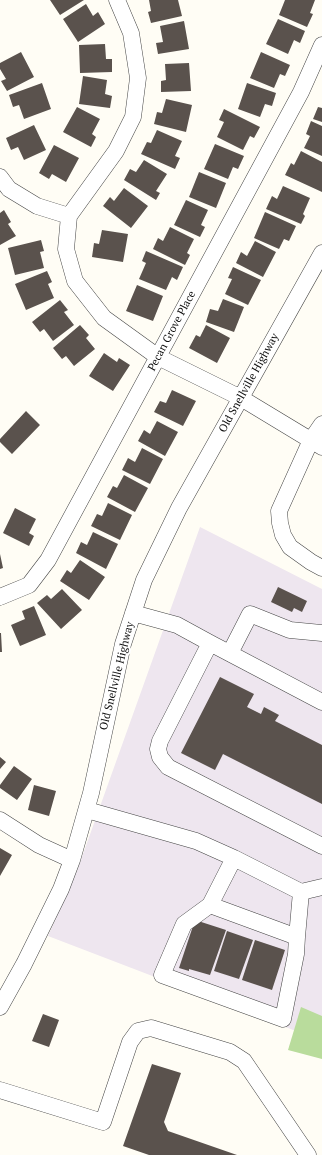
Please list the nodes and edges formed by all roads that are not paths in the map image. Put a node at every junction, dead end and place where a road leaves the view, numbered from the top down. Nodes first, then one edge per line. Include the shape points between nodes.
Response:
1 (117, 0) edge
2 (322, 45) edge
3 (0, 178) edge
4 (68, 216) junction
5 (322, 253) edge
6 (158, 357) junction
7 (241, 398) junction
8 (322, 424) edge
9 (317, 444) edge
10 (322, 568) edge
11 (0, 597) edge
12 (133, 613) junction
13 (322, 633) edge
14 (210, 644) junction
15 (230, 653) junction
16 (322, 702) edge
17 (87, 810) junction
18 (0, 820) edge
19 (322, 846) edge
20 (234, 858) junction
21 (72, 860) junction
22 (322, 887) edge
23 (301, 892) junction
24 (210, 905) junction
25 (297, 937) junction
26 (0, 1006) edge
27 (0, 1090) edge
28 (308, 1155) edge

1 - 4 street via 131,33 138,78 133,117 116,151
2 - 6 street, Pecan Grove Place via 301,92
3 - 4 street via 9,189 37,206
4 - 6 street via 66,249 75,281 104,318
5 - 7 street, Old Snellville Highway
6 - 7 street
6 - 11 street, Pecan Grove Place via 48,560 29,585
7 - 9 street
7 - 12 street, Old Snellville Highway via 179,508 144,580
8 - 9 street
9 - 10 street via 279,511 283,535 290,547
12 - 14 street via 177,625
12 - 17 street, Old Snellville Highway via 123,644
13 - 15 street via 290,630 250,614
14 - 15 street
14 - 19 street via 160,741 160,757 168,767
15 - 16 street
17 - 20 street via 196,841
17 - 21 street, Old Snellville Highway
18 - 21 street via 39,845
20 - 23 street
20 - 24 street
21 - 26 street, Old Snellville Highway via 61,889
22 - 23 street
23 - 25 street
24 - 25 street
24 - 25 street via 184,924 162,976 283,1019
27 - 28 street via 103,1122 130,1042 138,1031 151,1028 230,1052 244,1060

